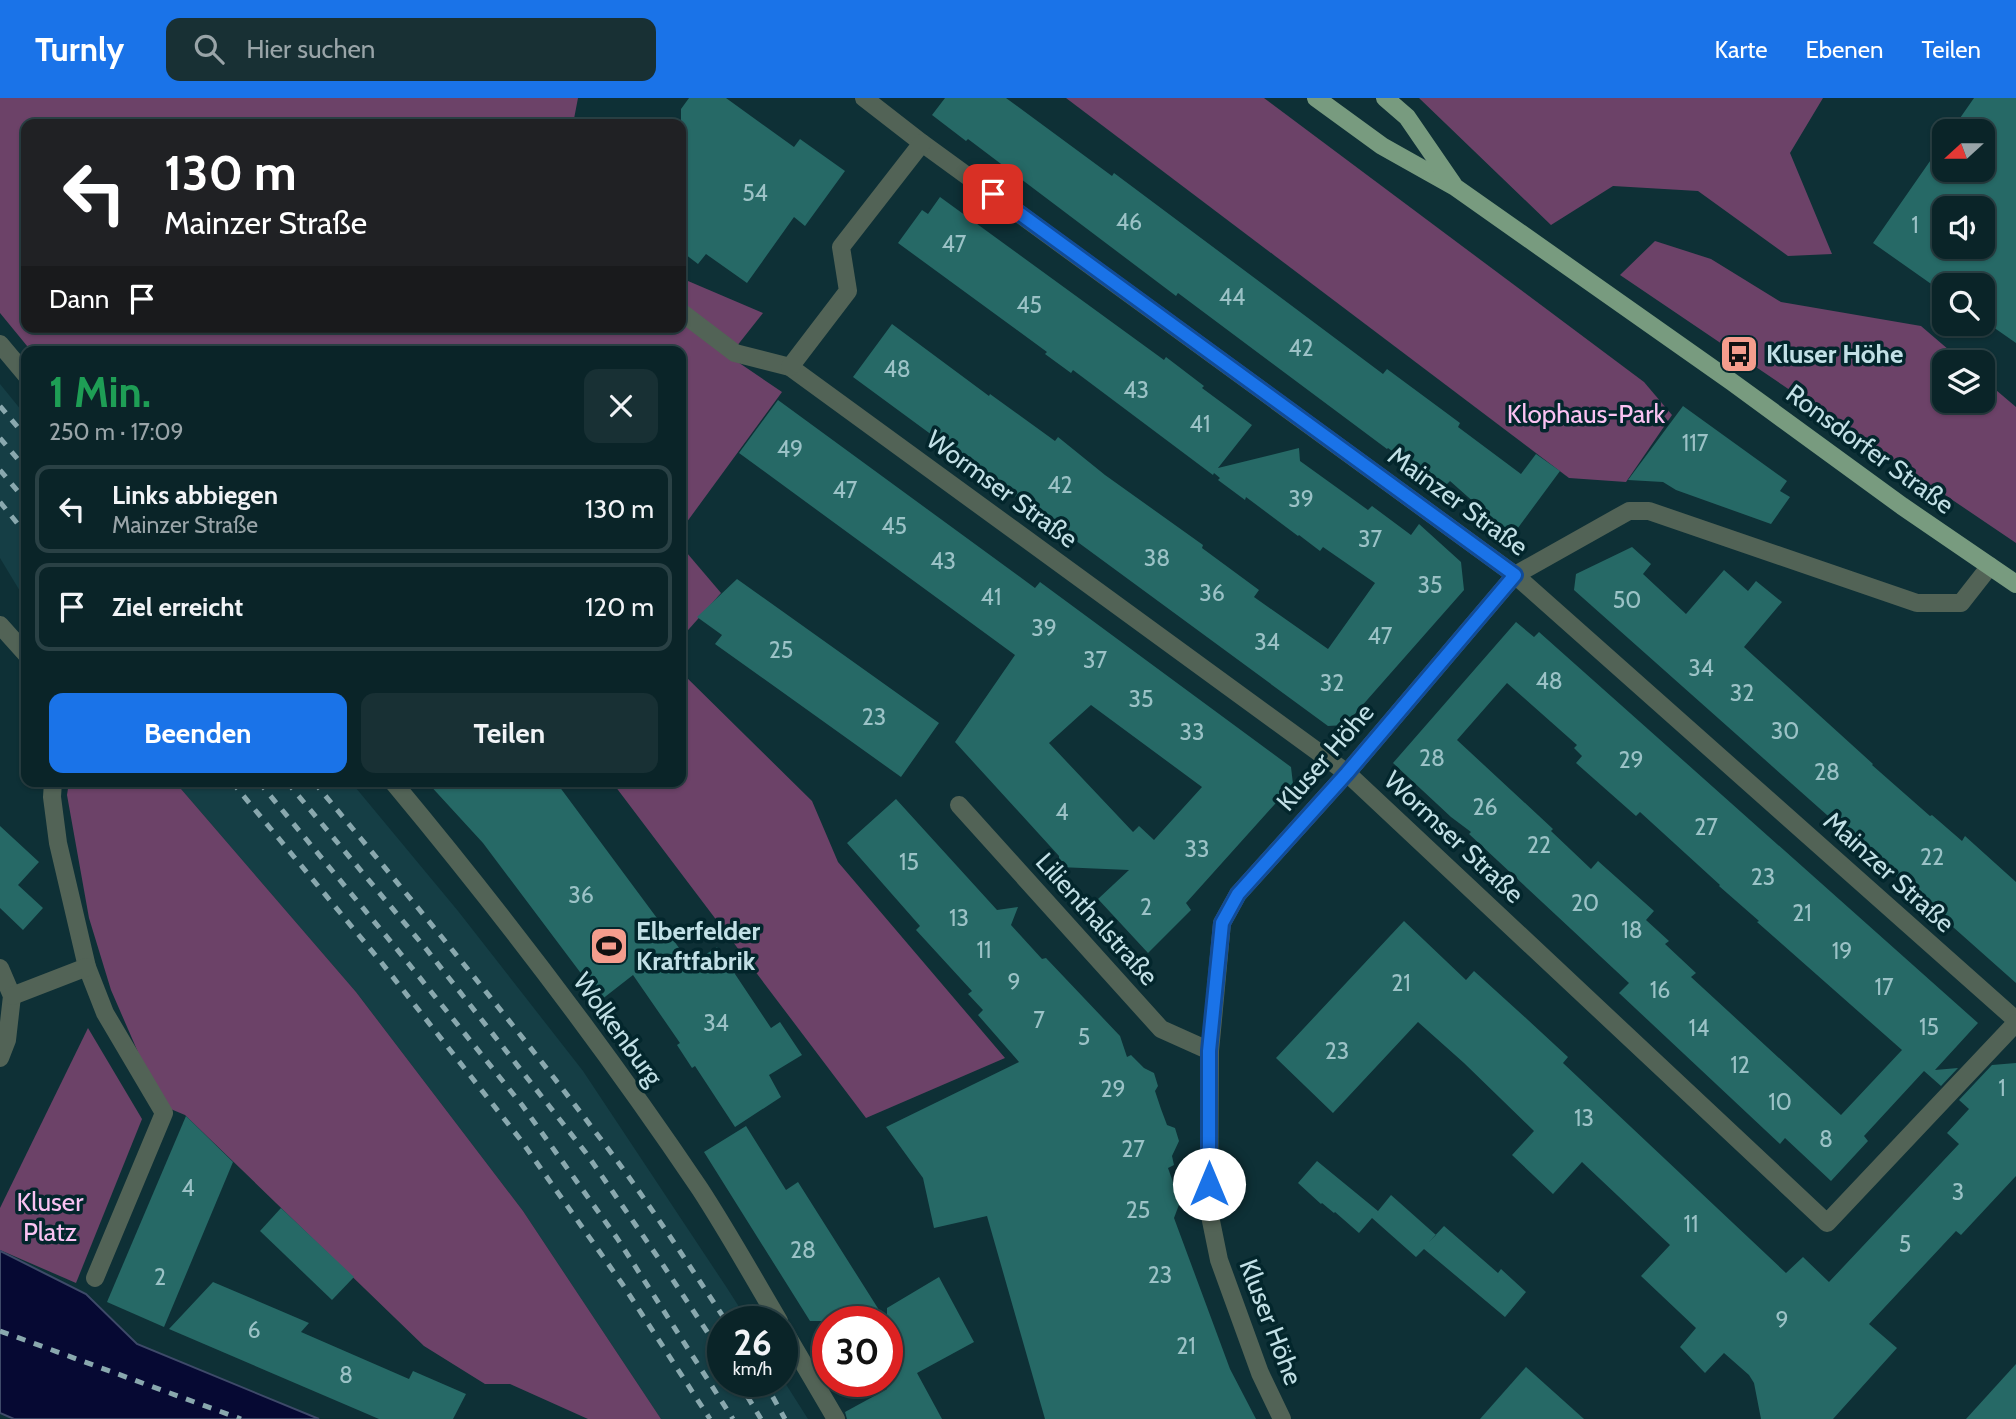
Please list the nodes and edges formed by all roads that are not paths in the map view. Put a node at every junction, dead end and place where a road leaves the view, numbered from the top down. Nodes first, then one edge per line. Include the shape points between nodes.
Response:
1 (864, 98) edge
2 (1316, 98) edge
3 (1385, 98) edge
4 (922, 143) junction
5 (1455, 187) junction
6 (686, 317) edge
7 (0, 344) edge
8 (790, 367) junction
9 (21, 369) edge
10 (1990, 566) junction
11 (1515, 575) junction
12 (2016, 584) edge
13 (0, 625) edge
14 (21, 648) edge
15 (1347, 773) junction
16 (52, 787) edge
17 (397, 787) edge
18 (959, 805) dead end
19 (87, 967) junction
20 (0, 968) edge
21 (12, 996) junction
22 (2016, 1022) edge
23 (1209, 1051) junction
24 (0, 1058) edge
25 (95, 1278) dead end
26 (770, 1306) edge
27 (798, 1354) edge
28 (836, 1419) edge
29 (1282, 1419) edge

1 - 4 street, Mainzer Straße
2 - 5 main road, Ronsdorfer Straße via 1382,146
3 - 5 main road, Ronsdorfer Straße via 1407,117
4 - 8 street via 841,247 848,291
4 - 11 street, Mainzer Straße
5 - 10 main road, Ronsdorfer Straße
6 - 8 street, Wormser Straße via 735,353
7 - 9 street
8 - 15 street, Wormser Straße
10 - 11 street, Kluser Höhe via 1961,603 1917,603 1649,512 1629,511
10 - 12 main road, Ronsdorfer Straße
11 - 15 street, Kluser Höhe
11 - 22 street, Mainzer Straße
13 - 14 street
15 - 22 street, Wormser Straße via 1828,1223
15 - 23 street, Kluser Höhe via 1238,894 1222,923
16 - 19 street via 58,843
17 - 26 street, Wolkenburg via 583,1022 701,1191
18 - 23 street, Lilienthalstraße via 1161,1029
19 - 21 street
19 - 25 street via 105,1013 164,1113
20 - 21 street
21 - 24 street
23 - 29 street, Kluser Höhe via 1209,1211 1216,1248 1260,1373
27 - 28 street

